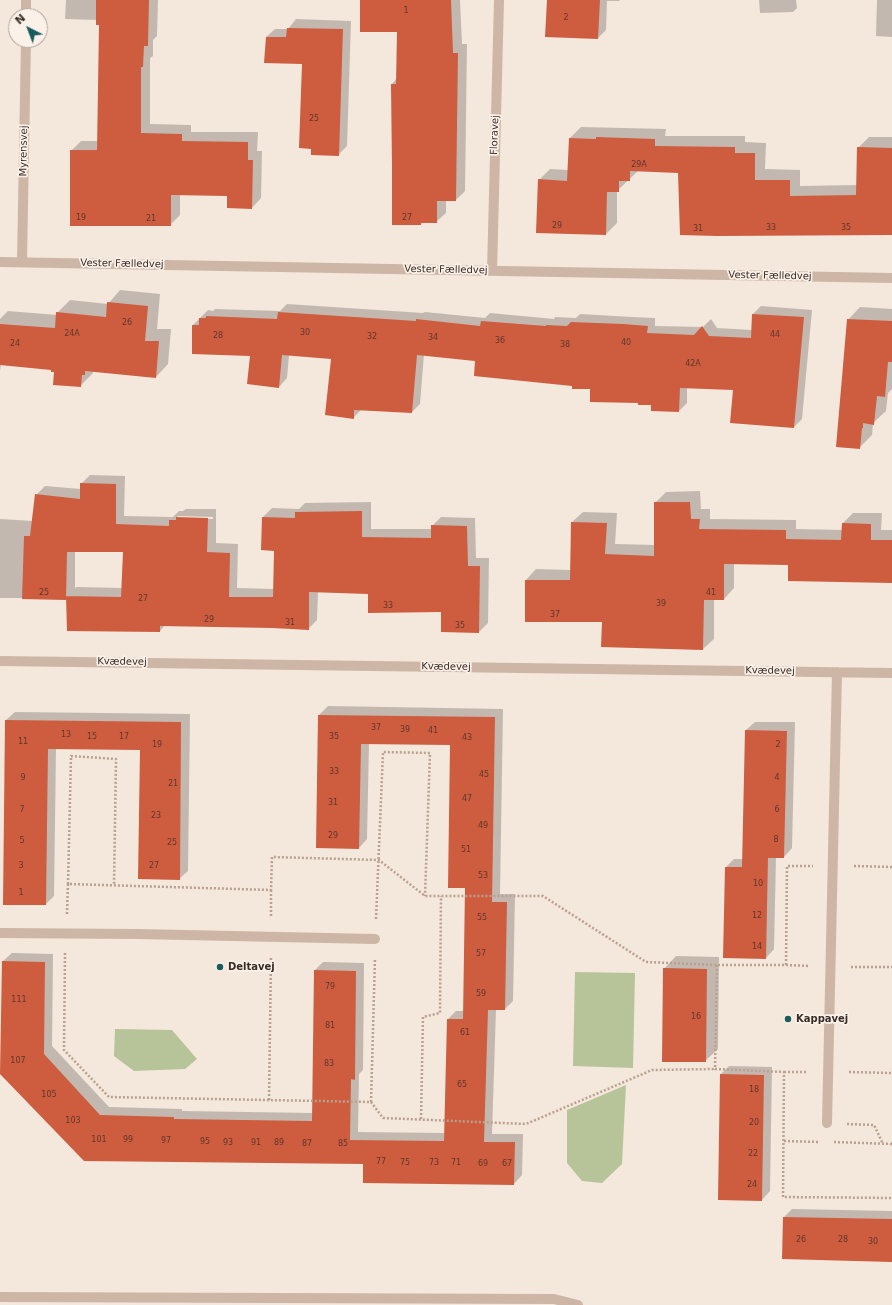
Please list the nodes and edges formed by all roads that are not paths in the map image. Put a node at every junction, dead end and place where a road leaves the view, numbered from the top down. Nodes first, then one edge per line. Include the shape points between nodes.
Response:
1 (499, 0) edge
2 (26, 48) edge
3 (0, 262) edge
4 (22, 262) junction
5 (492, 271) junction
6 (892, 278) edge
7 (0, 661) edge
8 (837, 672) junction
9 (892, 673) edge
10 (0, 933) edge
11 (375, 939) road end
12 (827, 1123) road end
13 (0, 1297) edge
14 (578, 1305) edge

1 - 5 street, Floravej
2 - 4 street, Myrensvej
3 - 4 street, Vester Fælledvej
4 - 5 street, Vester Fælledvej
5 - 6 street, Vester Fælledvej
7 - 8 street, Kvædevej
8 - 9 street, Kvædevej
8 - 12 street
10 - 11 street
13 - 14 street via 554,1299

